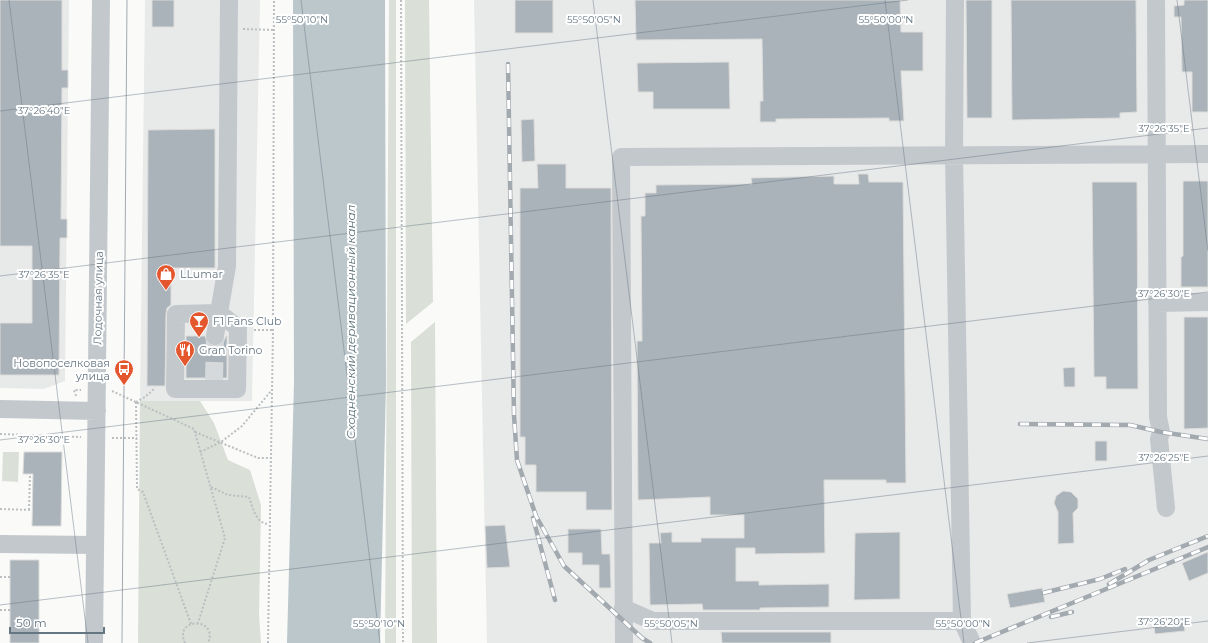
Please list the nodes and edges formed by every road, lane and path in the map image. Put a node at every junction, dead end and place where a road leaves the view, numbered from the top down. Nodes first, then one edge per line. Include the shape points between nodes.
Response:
1 (101, 0) edge
2 (229, 0) edge
3 (274, 0) edge
4 (401, 0) edge
5 (955, 0) edge
6 (1156, 0) edge
7 (229, 28) junction
8 (274, 30) junction
9 (1156, 154) junction
10 (1208, 154) edge
11 (954, 155) junction
12 (1208, 302) edge
13 (1158, 303) junction
14 (219, 313) junction
15 (248, 330) dead end
16 (273, 330) junction
17 (215, 336) tunnel mouth
18 (154, 389) dead end
19 (271, 390) junction
20 (111, 391) dead end
21 (136, 402) junction
22 (0, 409) edge
23 (97, 411) junction
24 (195, 432) junction
25 (0, 434) edge
26 (84, 437) dead end
27 (106, 438) dead end
28 (137, 438) junction
29 (221, 442) junction
30 (200, 452) junction
31 (270, 458) junction
32 (30, 474) dead end
33 (210, 486) junction
34 (1166, 508) dead end
35 (0, 509) edge
36 (29, 510) junction
37 (32, 510) dead end
38 (269, 524) junction
39 (0, 544) edge
40 (95, 545) junction
41 (0, 577) edge
42 (10, 577) dead end
43 (624, 608) junction
44 (0, 610) edge
45 (10, 610) dead end
46 (962, 621) junction
47 (198, 623) junction
48 (191, 624) junction
49 (94, 643) edge
50 (185, 643) edge
51 (208, 643) edge
52 (268, 643) edge
53 (403, 643) edge
54 (624, 643) edge
55 (972, 643) edge

1 - 23 street, Лодочная улица
2 - 7 street
3 - 8 path
4 - 53 path
5 - 11 street
6 - 9 street
7 - 8 path
7 - 14 street via 227,266
8 - 16 path
9 - 10 street
9 - 11 street
9 - 13 street
11 - 43 street via 621,157
11 - 46 street
12 - 13 street
13 - 34 street via 1158,417
14 - 14 street via 176,314 175,389 213,384 237,389 238,328
14 - 17 street
15 - 16 path
16 - 19 path
18 - 21 path
19 - 29 path via 242,426
19 - 31 path
20 - 21 path
21 - 24 path via 194,429
21 - 28 path
22 - 23 street
23 - 40 street, Лодочная улица
24 - 29 path
24 - 30 path
25 - 26 path
27 - 28 path
28 - 48 path via 137,489 143,492
29 - 30 path
29 - 31 path via 258,458
30 - 33 path
31 - 38 path
32 - 36 path
33 - 38 path via 228,495 249,497 258,520 263,524
33 - 47 path via 225,538
35 - 36 path
36 - 37 path
38 - 52 path
39 - 40 street
40 - 49 street, Лодочная улица
41 - 42 path
43 - 46 street via 653,621
43 - 54 street
44 - 45 path
46 - 55 street
47 - 48 path
47 - 51 path via 209,631
48 - 50 path via 184,632

